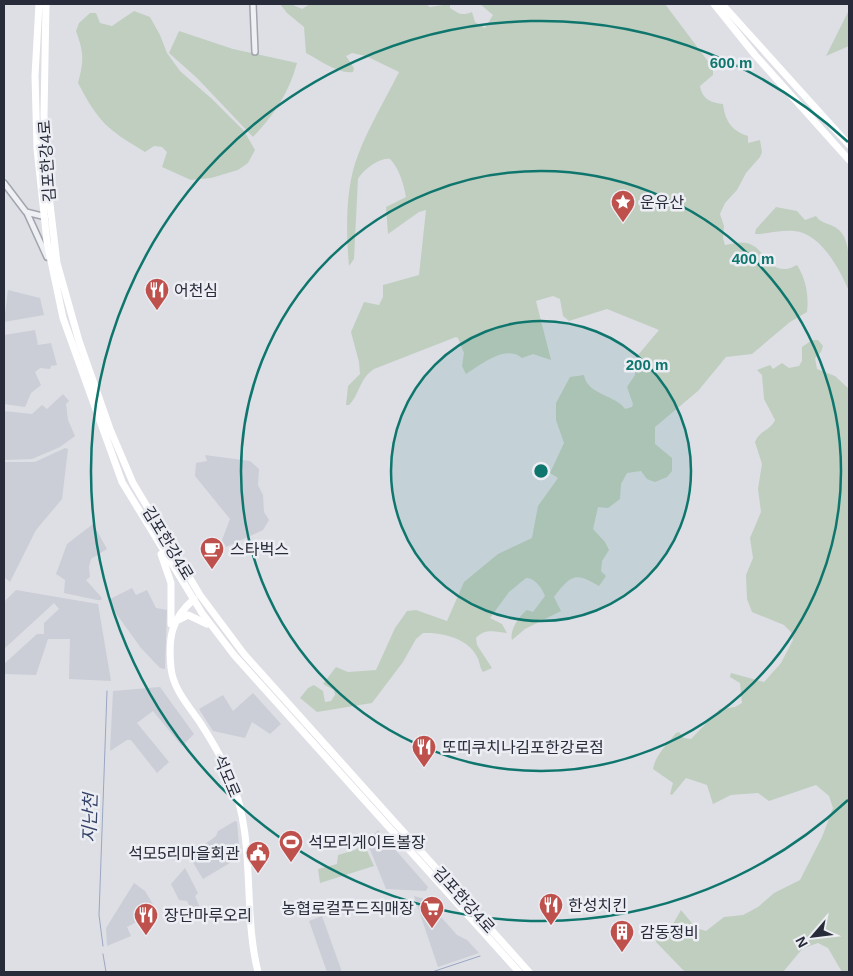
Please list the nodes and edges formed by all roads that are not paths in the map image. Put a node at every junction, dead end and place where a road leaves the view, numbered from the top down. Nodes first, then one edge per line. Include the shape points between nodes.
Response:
1 (39, 4) edge
2 (46, 4) edge
3 (253, 4) edge
4 (709, 4) edge
5 (714, 4) edge
6 (722, 4) edge
7 (727, 4) edge
8 (740, 23) junction
9 (735, 32) junction
10 (255, 52) dead end
11 (849, 146) edge
12 (849, 160) edge
13 (4, 183) edge
14 (26, 212) junction
15 (48, 217) junction
16 (50, 264) junction
17 (158, 544) junction
18 (194, 599) junction
19 (174, 622) junction
20 (213, 628) junction
21 (171, 635) junction
22 (258, 972) edge
23 (519, 972) edge
24 (529, 972) edge

1 - 15 street, 김포한강4로 via 34,101
2 - 15 street, 김포한강4로 via 44,115
3 - 10 street
4 - 9 street
5 - 9 street
6 - 8 street
7 - 8 street
8 - 11 street
9 - 12 street
13 - 14 street
14 - 15 street
14 - 16 street
15 - 16 street, 김포한강4로
15 - 24 street, 김포한강4로 via 62,282 101,405 133,483 182,568 210,611 273,688
16 - 17 street, 김포한강4로 via 71,345 109,449 122,482
17 - 18 street, 김포한강4로
17 - 21 street via 171,583
18 - 19 street, 석모로 via 181,610
18 - 20 street, 김포한강4로
19 - 20 street via 188,615
19 - 21 street, 석모로
20 - 23 street, 김포한강4로 via 254,678
21 - 22 street, 석모로 via 170,666 175,684 218,753 238,801

